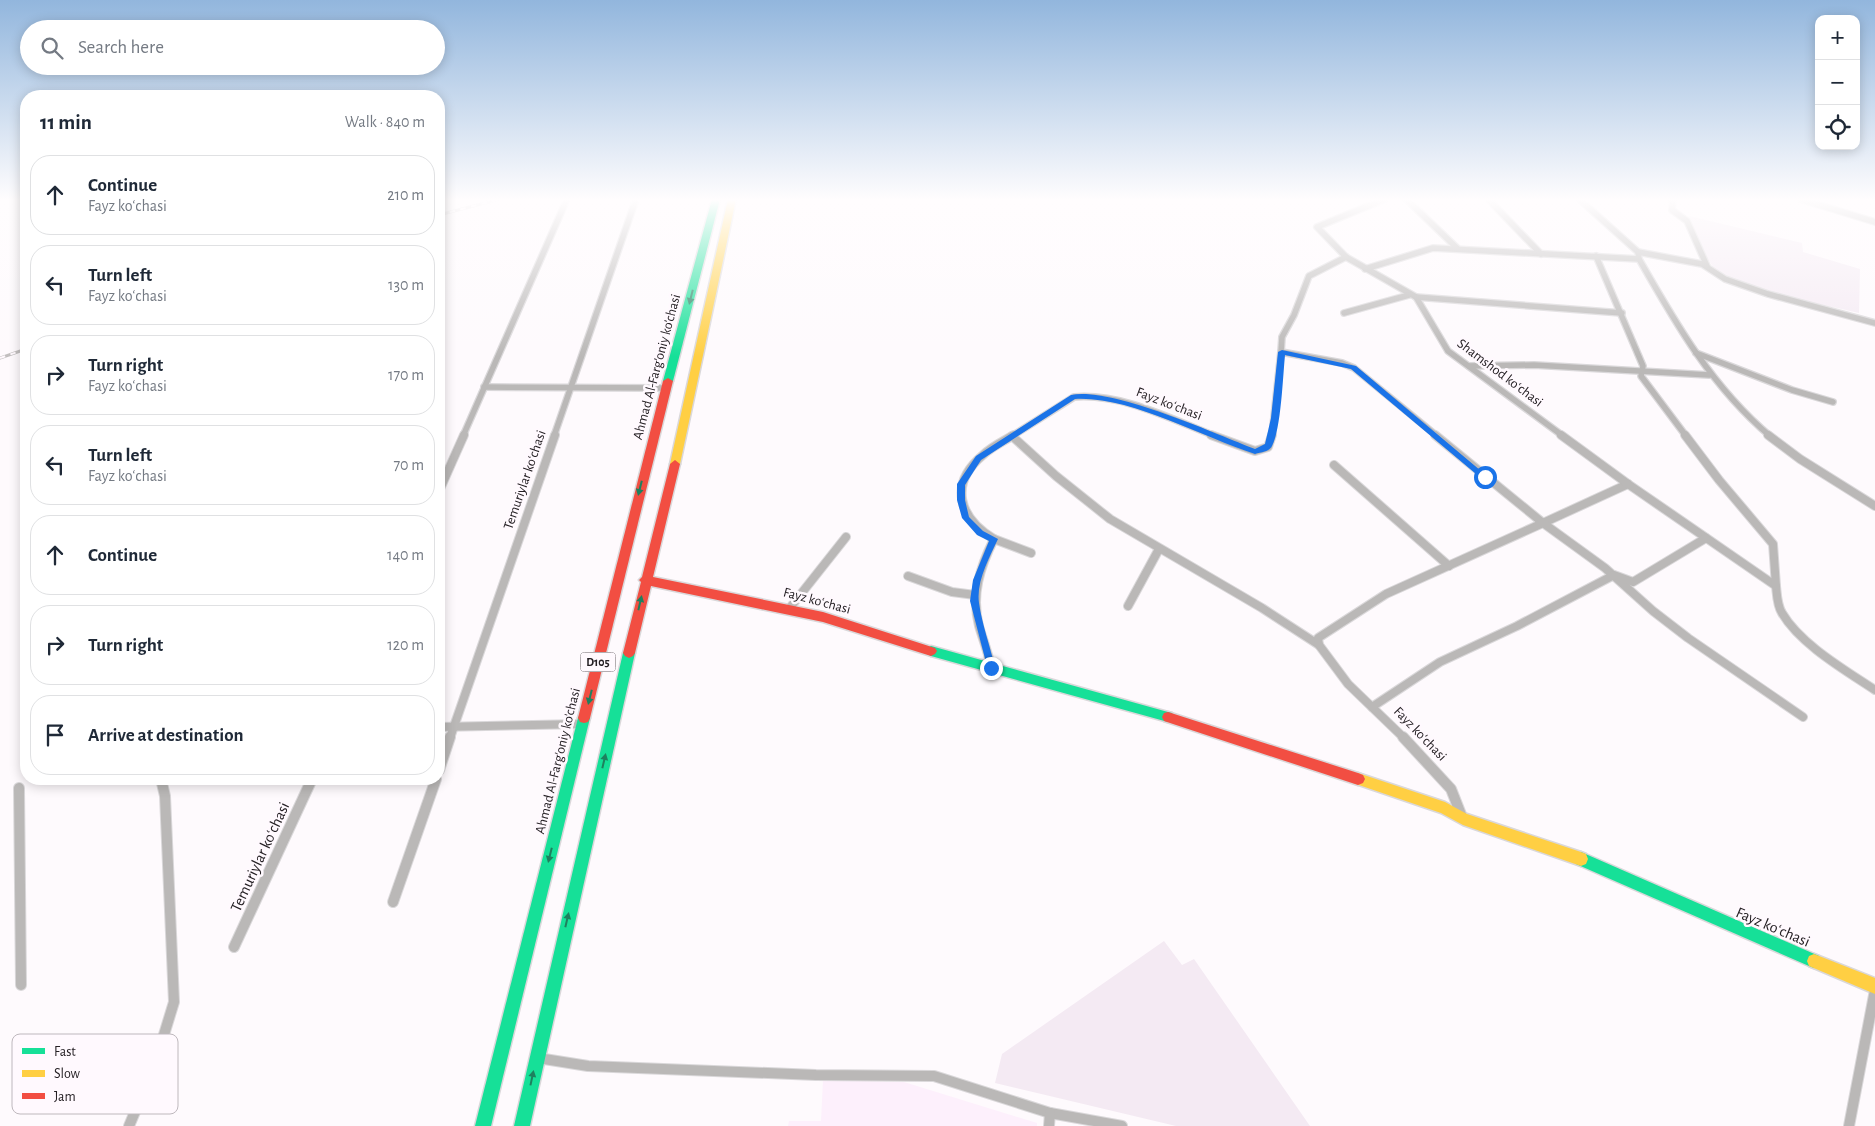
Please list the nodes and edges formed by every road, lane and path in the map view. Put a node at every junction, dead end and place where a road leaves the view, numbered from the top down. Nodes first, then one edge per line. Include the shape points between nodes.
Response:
1 (544, 252) edge
2 (618, 252) edge
3 (703, 252) edge
4 (718, 252) edge
5 (1344, 252) edge
6 (1417, 252) edge
7 (1507, 252) edge
8 (1539, 252) edge
9 (1635, 252) edge
10 (1701, 252) edge
11 (1541, 254) junction
12 (1639, 255) junction
13 (1596, 256) junction
14 (1346, 257) junction
15 (1707, 266) junction
16 (1365, 269) junction
17 (1412, 296) junction
18 (1344, 313) dead end
19 (1622, 313) junction
20 (1875, 323) edge
21 (1282, 352) junction
22 (1696, 353) junction
23 (1469, 366) junction
24 (1642, 371) junction
25 (1709, 375) junction
26 (572, 386) junction
27 (484, 387) junction
28 (668, 388) junction
29 (1833, 402) dead end
30 (1012, 436) junction
31 (1334, 465) dead end
32 (660, 466) junction
33 (445, 477) edge
34 (1628, 484) junction
35 (1875, 506) edge
36 (1543, 523) junction
37 (846, 537) dead end
38 (1706, 538) junction
39 (994, 539) junction
40 (1159, 549) junction
41 (1031, 553) dead end
42 (1449, 566) junction
43 (1614, 575) junction
44 (908, 576) dead end
45 (645, 580) junction
46 (1776, 586) junction
47 (975, 595) junction
48 (1128, 606) dead end
49 (789, 609) junction
50 (1319, 644) junction
51 (991, 668) junction
52 (1875, 690) edge
53 (1372, 707) junction
54 (1803, 717) dead end
55 (583, 724) junction
56 (445, 727) edge
57 (454, 727) junction
58 (445, 753) edge
59 (162, 785) edge
60 (309, 785) edge
61 (434, 785) edge
62 (19, 788) dead end
63 (1463, 819) junction
64 (393, 902) dead end
65 (234, 947) dead end
66 (21, 985) dead end
67 (1875, 988) edge
68 (164, 1034) edge
69 (536, 1058) junction
70 (1050, 1113) junction
71 (134, 1114) edge
72 (129, 1126) edge
73 (483, 1126) edge
74 (522, 1126) edge
75 (1049, 1126) edge
76 (1122, 1126) edge
77 (1849, 1126) edge

1 - 27 street
2 - 26 street, Temuriylar koʻchasi
3 -> 28 main road, Ahmad Al-Farg'oniy ko'chasi / D105
4 - 32 main road, Ahmad Al-Farg'oniy ko'chasi / D105
5 - 14 street, Shamshod koʻchasi
6 - 16 street
7 - 11 street
8 - 11 street
9 - 12 street
10 - 15 street
11 - 13 street
12 - 13 street
12 - 15 street
12 - 22 street via 1678,328
13 - 19 street
14 - 16 street, Shamshod koʻchasi
14 - 21 street via 1309,276 1282,337
15 - 20 street via 1725,279 1768,294
16 - 17 street, Shamshod koʻchasi
17 - 18 street
17 - 19 street
17 - 23 street, Shamshod koʻchasi via 1448,350
19 - 24 street
21 - 30 street, Fayz koʻchasi via 1275,418 1269,445 1264,449 1255,451 1133,406 1086,396 1074,396
21 - 36 street via 1354,368
22 - 25 street
22 - 29 street via 1792,390
23 - 24 street via 1491,364
23 - 34 street, Shamshod koʻchasi
24 - 25 street
24 - 46 street via 1641,376 1719,480 1773,544
25 - 35 street via 1759,428
26 - 27 street
26 - 28 street
26 - 57 street, Temuriylar koʻchasi
27 - 33 street
28 - 32 main road, Ahmad Al-Farg'oniy ko'chasi / D105
30 - 39 street via 979,458 961,484 966,518 980,533
30 - 40 street, Fayz koʻchasi via 1082,498
31 - 42 street
32 - 45 main road, Ahmad Al-Farg'oniy ko'chasi / D105
32 -> 55 main road, Ahmad Al-Farg'oniy ko'chasi / D105
34 - 36 street
34 - 38 street, Shamshod koʻchasi
36 - 42 street
36 - 43 street
37 - 49 street
38 - 43 street via 1633,582
38 - 46 street, Shamshod koʻchasi
39 - 41 street
39 - 47 street via 984,559
40 - 48 street
40 - 50 street, Fayz koʻchasi
42 - 50 street via 1386,594 1318,638
43 - 53 street via 1440,662
43 - 54 street via 1688,638
44 - 47 street via 952,592
45 - 49 main road, Fayz koʻchasi
69 -> 45 main road, Ahmad Al-Farg'oniy ko'chasi / D105
46 - 52 street via 1781,612 1791,623 1829,659
47 - 51 street via 979,626
49 - 51 main road, Fayz koʻchasi
50 - 53 street, Fayz koʻchasi via 1348,684
51 - 63 main road, Fayz koʻchasi via 1240,740 1445,808
53 - 63 street, Fayz koʻchasi via 1451,789
55 - 57 street
55 -> 73 main road, Ahmad Al-Farg'oniy ko'chasi / D105
56 - 57 street
57 - 58 street, Temuriylar koʻchasi
59 - 68 street via 174,1002
60 - 65 street, Temuriylar koʻchasi
61 - 64 street
62 - 66 street
63 - 67 main road, Fayz koʻchasi via 1573,856
67 - 77 street
69 - 70 street via 588,1066 934,1076
74 -> 69 main road, Ahmad Al-Farg'oniy ko'chasi / D105
70 - 75 street
70 - 76 street
71 - 72 street

